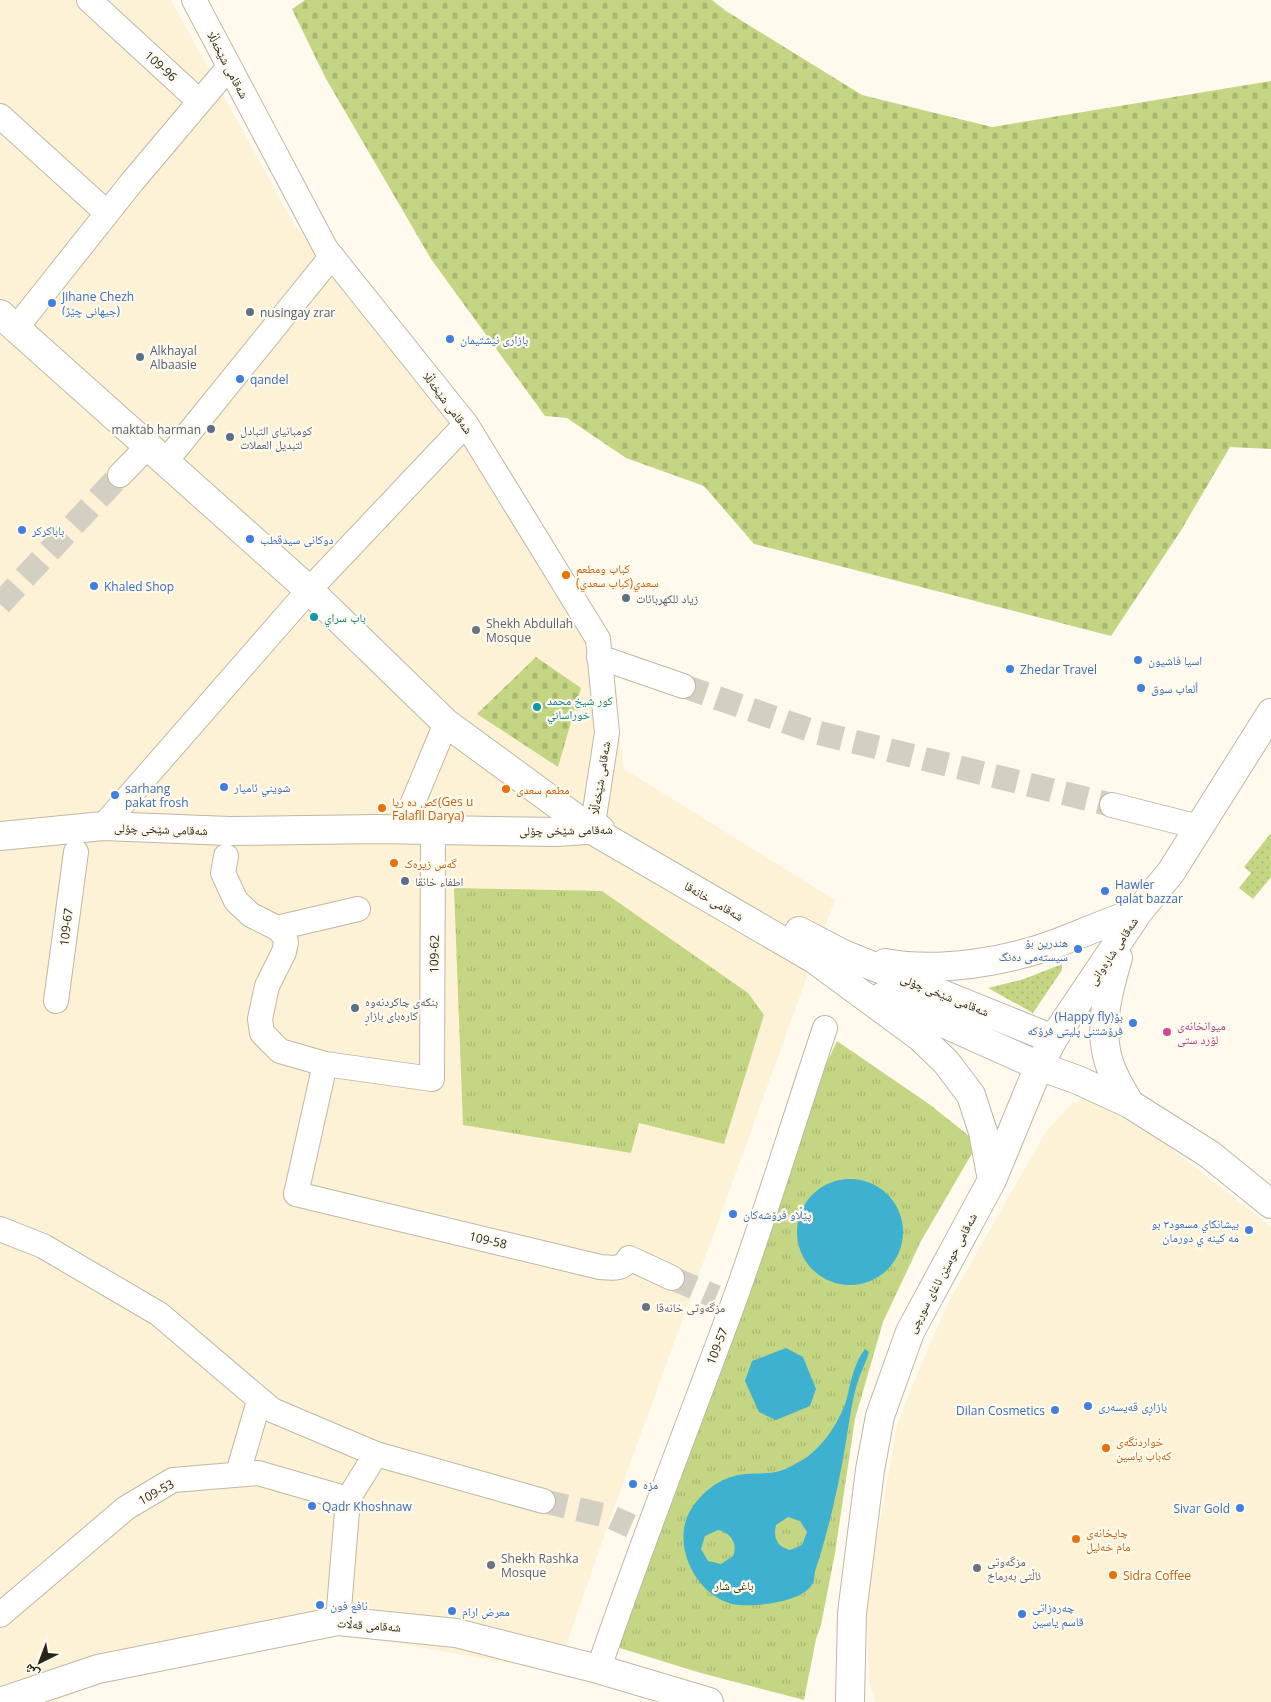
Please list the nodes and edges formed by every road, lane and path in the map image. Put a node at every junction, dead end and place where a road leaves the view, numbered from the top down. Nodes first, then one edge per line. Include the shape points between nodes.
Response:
1 (89, 0) edge
2 (194, 0) edge
3 (229, 66) junction
4 (199, 101) junction
5 (0, 116) edge
6 (107, 213) junction
7 (332, 256) junction
8 (8, 321) edge
9 (466, 424) junction
10 (157, 454) junction
11 (120, 476) tunnel mouth
12 (309, 590) junction
13 (599, 657) junction
14 (683, 686) tunnel mouth
15 (1271, 713) edge
16 (446, 723) junction
17 (1112, 805) tunnel mouth
18 (103, 826) junction
19 (1199, 826) junction
20 (402, 829) junction
21 (434, 829) junction
22 (592, 830) junction
23 (0, 836) edge
24 (76, 852) dead end
25 (226, 856) dead end
26 (358, 908) dead end
27 (1140, 911) junction
28 (277, 928) junction
29 (1124, 935) junction
30 (838, 965) junction
31 (56, 1001) dead end
32 (825, 1028) dead end
33 (1053, 1039) junction
34 (325, 1064) junction
35 (1038, 1066) junction
36 (1130, 1104) junction
37 (992, 1180) junction
38 (1271, 1204) edge
39 (0, 1229) edge
40 (672, 1278) tunnel mouth
41 (259, 1401) junction
42 (376, 1454) junction
43 (238, 1474) junction
44 (348, 1499) junction
45 (543, 1501) tunnel mouth
46 (0, 1615) edge
47 (338, 1621) junction
48 (601, 1662) dead end
49 (850, 1701) edge
50 (0, 1702) edge
51 (709, 1702) edge

1 - 4 street, 109-96
2 - 3 street, شەقامی شێخەڵڵا
3 - 4 street
3 - 7 street, شەقامی شێخەڵڵا
4 - 6 street
5 - 6 street
6 - 8 street
7 - 9 street, شەقامی شێخەڵڵا
7 - 10 street
8 - 10 main road, شەقامی شێخەڵڵا
9 - 12 street
9 - 13 street, شەقامی شێخەڵڵا via 598,640
10 - 11 street
10 - 12 main road, شەقامی شێخەڵڵا
12 - 16 main road, شەقامی شێخەڵڵا
12 - 18 street
13 - 14 street
13 - 22 street, شەقامی شێخەڵڵا via 607,733
15 - 19 main road, شەقامی شارەوانی
16 - 20 street
16 - 22 main road, شەقامی شێخەڵڵا
17 - 19 street
18 - 20 main road, شەقامی شێخی چۆلی via 229,831
18 - 23 main road, شەقامی شێخی چۆلی
19 - 27 main road, شەقامی شارەوانی via 1171,872
20 - 21 main road, شەقامی شێخی چۆلی
21 - 22 main road, شەقامی شێخی چۆلی
21 - 34 street, 109-62 via 432,1080
22 - 30 main road, شەقامی خانەقا via 814,959
24 - 31 street, 109-67
25 - 28 street via 223,873 236,901 251,915
26 - 28 street
27 - 29 main road, شەقامی شارەوانی
27 - 30 main road via 1056,943 1006,957 963,964
28 - 34 street via 286,942 267,986 260,1020 262,1033 280,1051
29 - 33 main road, شەقامی شارەوانی
29 - 36 main road via 1108,993 1105,1034 1112,1072
30 - 33 main road, شەقامی شێخی چۆلی
30 - 35 main road, شەقامی شێخی چۆلی
30 - 37 main road via 946,1062 971,1095 983,1132
32 - 48 street, 109-57 via 776,1182 725,1300 639,1531
33 - 35 main road, شەقامی شارەوانی
34 - 40 street, 109-58 via 296,1194 600,1267 618,1268 626,1265 629,1258
35 - 36 main road, شەقامی شێخی چۆلی
35 - 37 main road, شەقامی حوسێن ئاغای سورچی
36 - 38 main road, شەقامی شێخی چۆلی via 1209,1154
37 - 49 main road, شەقامی حوسێن ئاغای سورچی via 910,1332 880,1416 852,1613
39 - 41 street via 43,1246 159,1314
41 - 42 street via 272,1410
41 - 43 street
42 - 44 street
42 - 45 street
43 - 44 street, 109-53 via 258,1473
43 - 46 street, 109-53 via 173,1480 134,1503
44 - 47 street
47 - 50 main road, شەقامی قەڵات via 98,1669
47 - 51 main road, شەقامی قەڵات via 456,1633 598,1669

